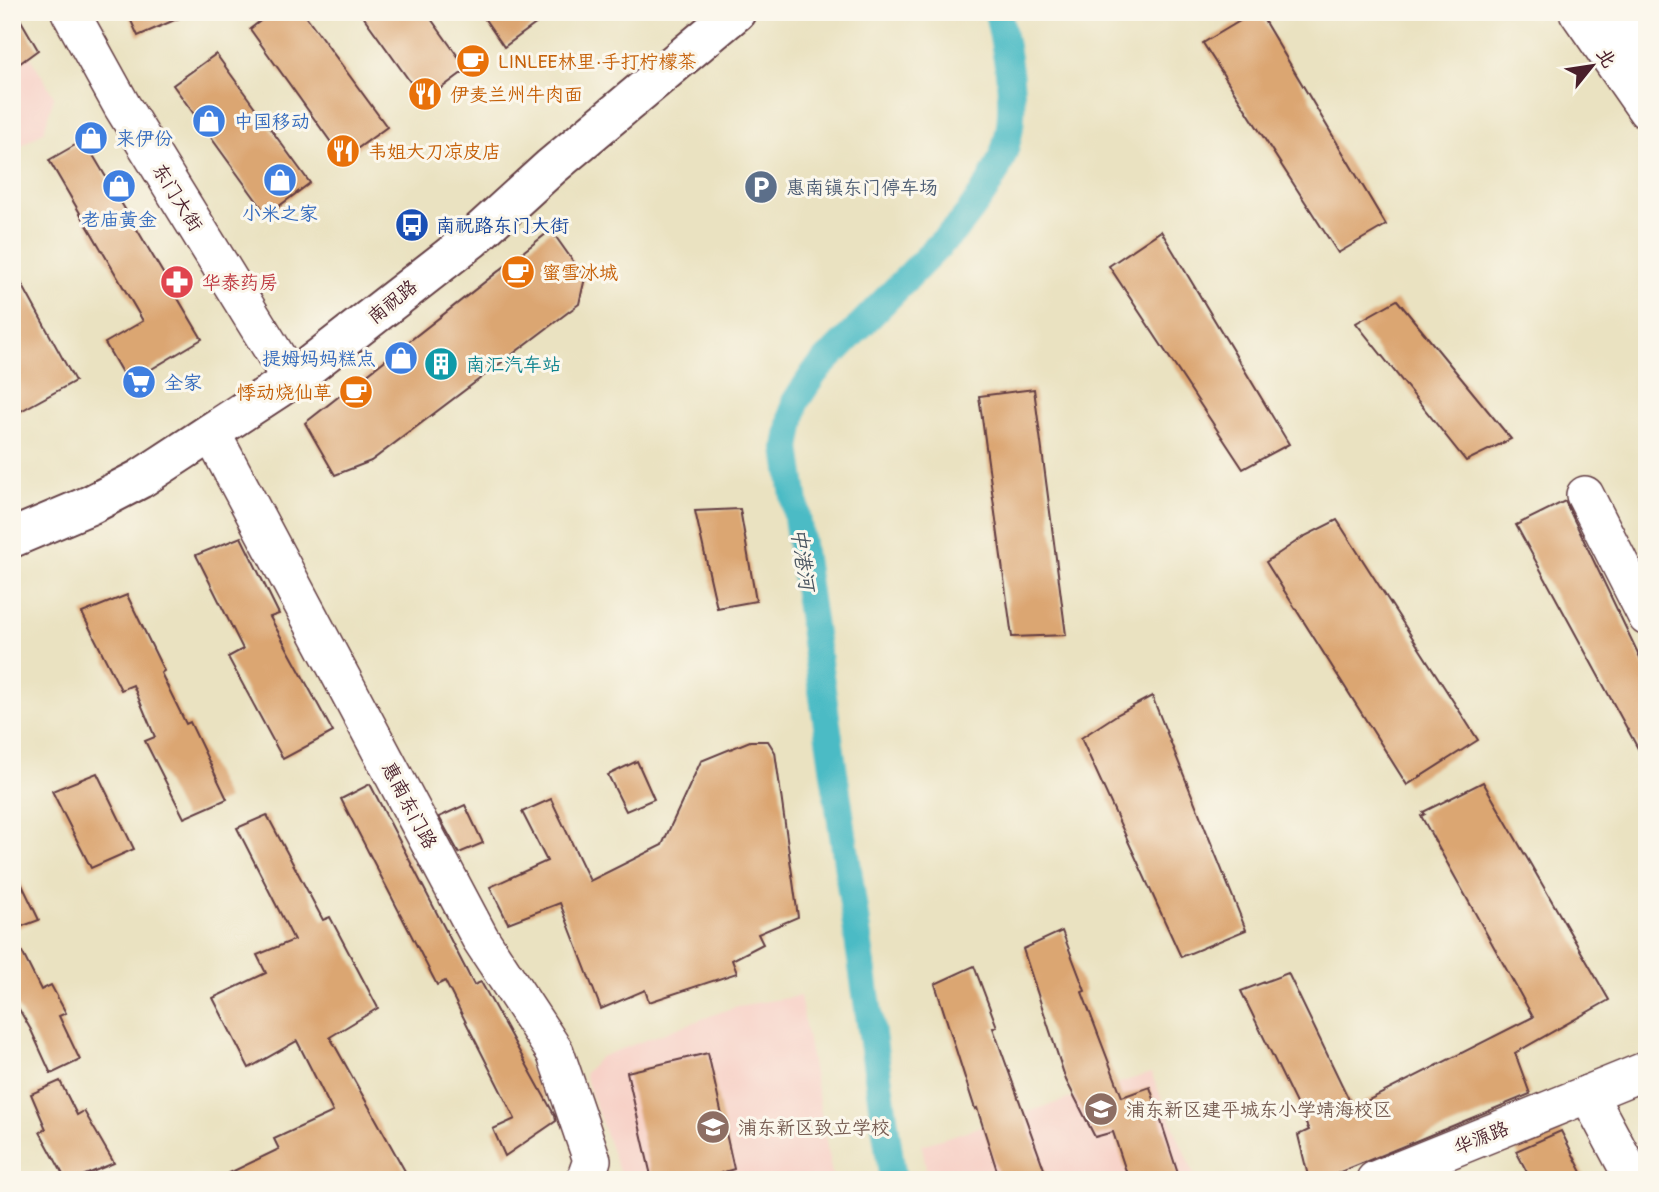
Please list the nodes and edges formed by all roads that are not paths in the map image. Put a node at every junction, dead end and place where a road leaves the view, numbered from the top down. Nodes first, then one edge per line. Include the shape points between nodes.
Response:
1 (70, 12) edge
2 (736, 12) edge
3 (1578, 12) edge
4 (1611, 12) edge
5 (1647, 64) edge
6 (1647, 111) edge
7 (291, 380) junction
8 (211, 432) junction
9 (1585, 495) dead end
10 (12, 538) edge
11 (1647, 617) edge
12 (1647, 1070) edge
13 (1588, 1094) junction
14 (585, 1180) edge
15 (1375, 1180) edge
16 (1634, 1180) edge

1 - 7 street, 东门大街 via 122,106
2 - 7 main road, 南祝路 via 472,239
3 - 6 street
4 - 5 street
7 - 8 main road, 南祝路
8 - 10 main road, 南祝路 via 140,479
8 - 14 street, 惠南东门路 via 480,938 555,1052 593,1160
9 - 11 street
12 - 13 street, 华源路
13 - 15 street, 华源路
13 - 16 street

